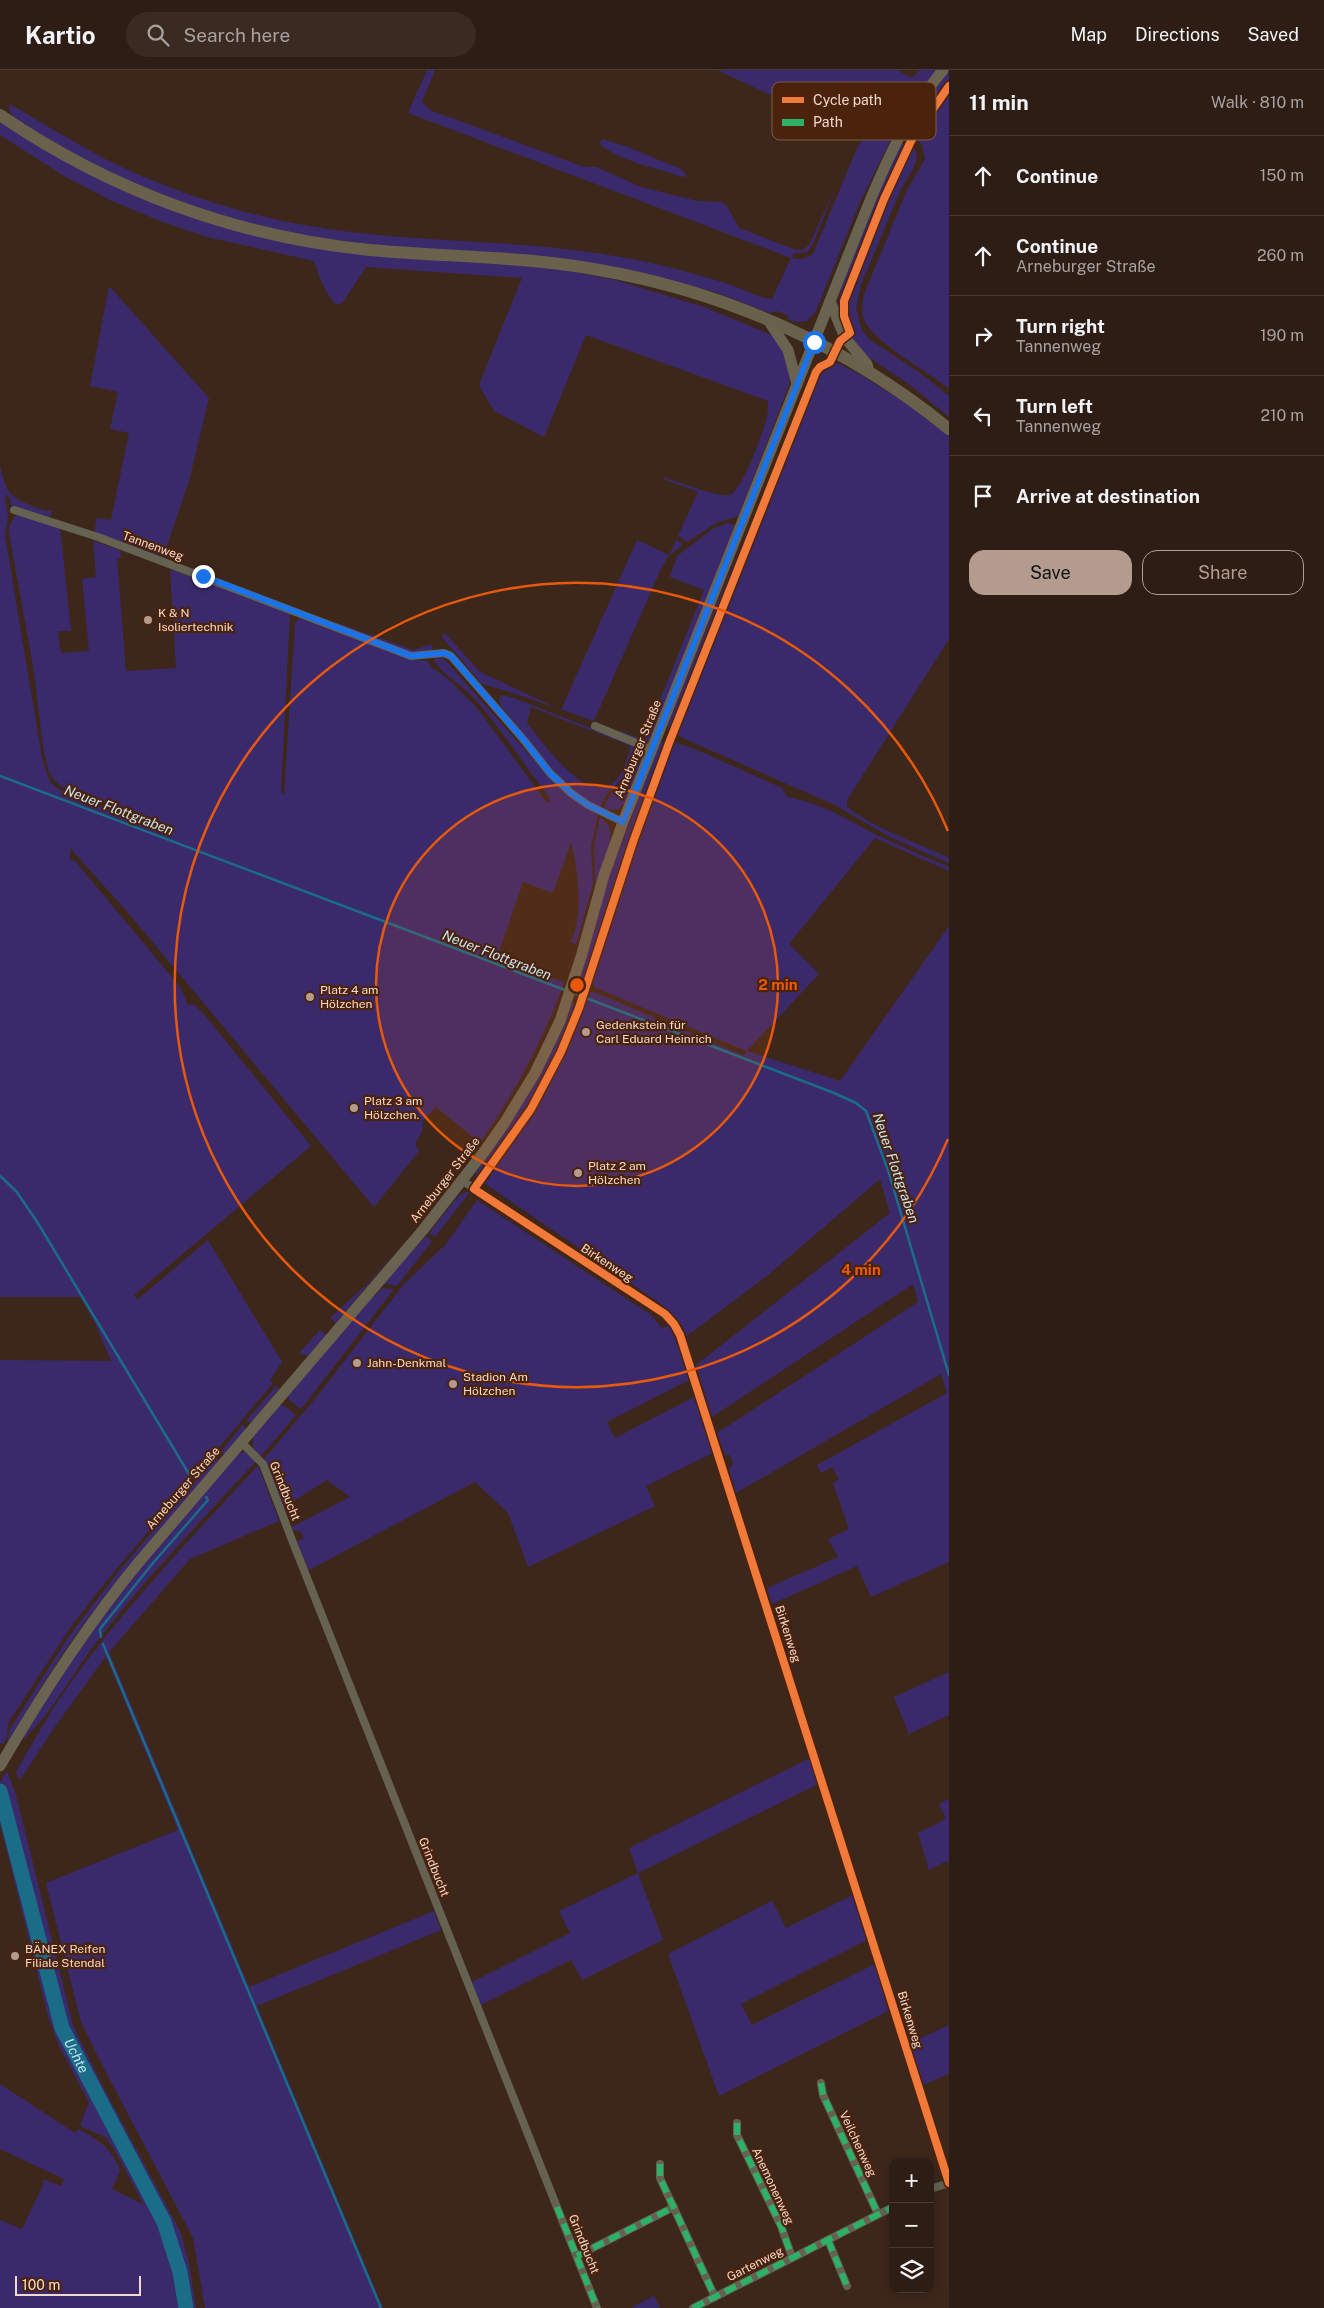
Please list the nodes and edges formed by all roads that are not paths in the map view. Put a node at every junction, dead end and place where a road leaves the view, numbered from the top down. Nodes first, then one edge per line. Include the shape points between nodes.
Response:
1 (943, 70) edge
2 (934, 82) edge
3 (0, 115) edge
4 (897, 140) edge
5 (830, 301) junction
6 (768, 320) junction
7 (814, 342) junction
8 (869, 372) junction
9 (797, 384) junction
10 (949, 429) edge
11 (14, 510) dead end
12 (595, 726) dead end
13 (652, 750) junction
14 (623, 822) junction
15 (463, 1181) junction
16 (241, 1442) junction
17 (4, 1750) edge
18 (0, 1766) edge
19 (820, 2083) dead end
20 (737, 2123) dead end
21 (660, 2164) dead end
22 (949, 2183) edge
23 (934, 2188) edge
24 (674, 2207) junction
25 (889, 2209) edge
26 (878, 2214) junction
27 (828, 2240) junction
28 (577, 2256) junction
29 (792, 2258) junction
30 (847, 2286) dead end
31 (715, 2297) junction
32 (597, 2308) edge
33 (693, 2308) edge

1 - 2 main road, Arneburger Straße
3 - 6 main road via 49,147 106,177 184,209 241,227 341,246 544,262 600,270 692,292
4 - 5 main road, Arneburger Straße
5 - 7 main road, Arneburger Straße
5 - 8 main road via 844,338 867,364
6 - 7 main road
6 - 9 main road via 788,350
7 - 8 main road
7 - 9 main road, Arneburger Straße
8 - 10 main road
9 - 13 main road, Arneburger Straße
11 - 14 street, Tannenweg via 98,537 411,656 444,653 451,656 550,773 588,805
12 - 13 street
13 - 14 main road, Arneburger Straße
14 - 15 main road, Arneburger Straße via 566,1004 535,1073
15 - 16 main road, Arneburger Straße
15 - 22 street, Birkenweg via 665,1314 680,1335
16 - 17 main road, Arneburger Straße via 94,1618
16 - 28 street, Grindbucht via 260,1460 265,1470
17 - 18 main road, Arneburger Straße
19 - 26 street, Veilchenweg via 822,2095
20 - 29 street, Anemonenweg via 737,2135
21 - 24 street via 660,2178
22 - 23 street
24 - 28 street
24 - 31 street
25 - 26 street, Gartenweg
26 - 27 street, Gartenweg
27 - 29 street, Gartenweg
27 - 30 street
28 - 32 street, Grindbucht
29 - 31 street, Gartenweg
31 - 33 street, Gartenweg

